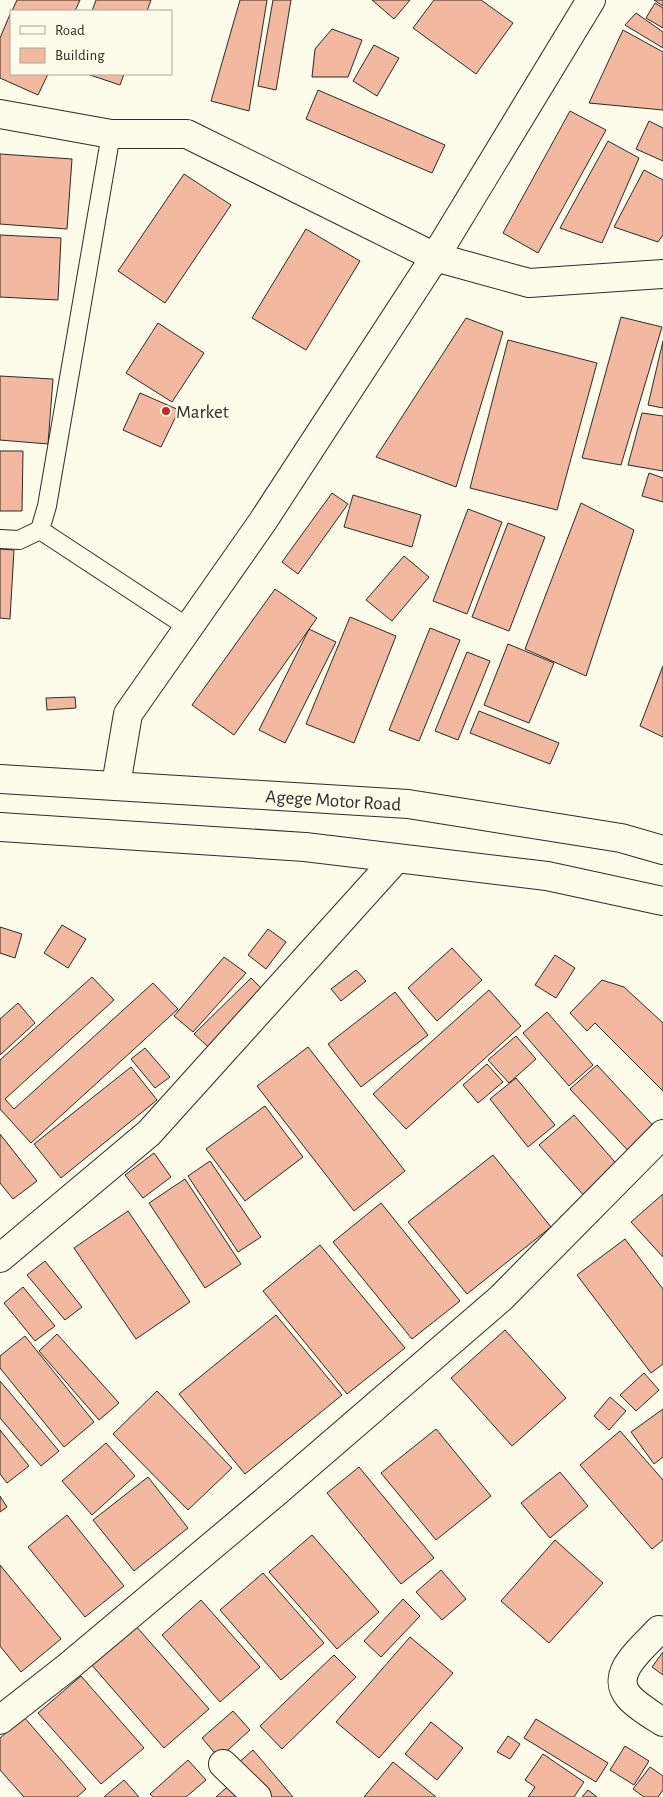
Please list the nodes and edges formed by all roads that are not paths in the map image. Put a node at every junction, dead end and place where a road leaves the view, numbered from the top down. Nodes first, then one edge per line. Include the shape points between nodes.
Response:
1 (591, 0) edge
2 (0, 114) edge
3 (111, 134) junction
4 (435, 257) junction
5 (663, 274) edge
6 (40, 530) junction
7 (0, 538) edge
8 (189, 628) junction
9 (0, 779) edge
10 (116, 785) junction
11 (0, 827) edge
12 (663, 850) edge
13 (396, 859) junction
14 (663, 901) edge
15 (663, 1134) edge
16 (0, 1258) edge
17 (659, 1630) dead end
18 (0, 1720) edge
19 (663, 1722) edge
20 (223, 1764) dead end
21 (257, 1797) edge

1 - 4 main road
2 - 3 main road
3 - 4 main road via 187,134
3 - 6 lane via 47,506
4 - 5 main road via 529,283
4 - 8 main road via 263,521
6 - 7 lane via 19,540
6 - 8 lane
8 - 10 main road via 128,714
9 - 10 main road, Agege Motor Road
10 - 12 main road, Agege Motor Road via 408,804 621,838
11 - 13 main road via 305,847
13 - 14 main road via 547,876
13 - 16 main road via 149,1133
15 - 18 main road via 501,1298 275,1494
17 - 19 main road via 625,1668 622,1678 628,1696
20 - 21 main road

